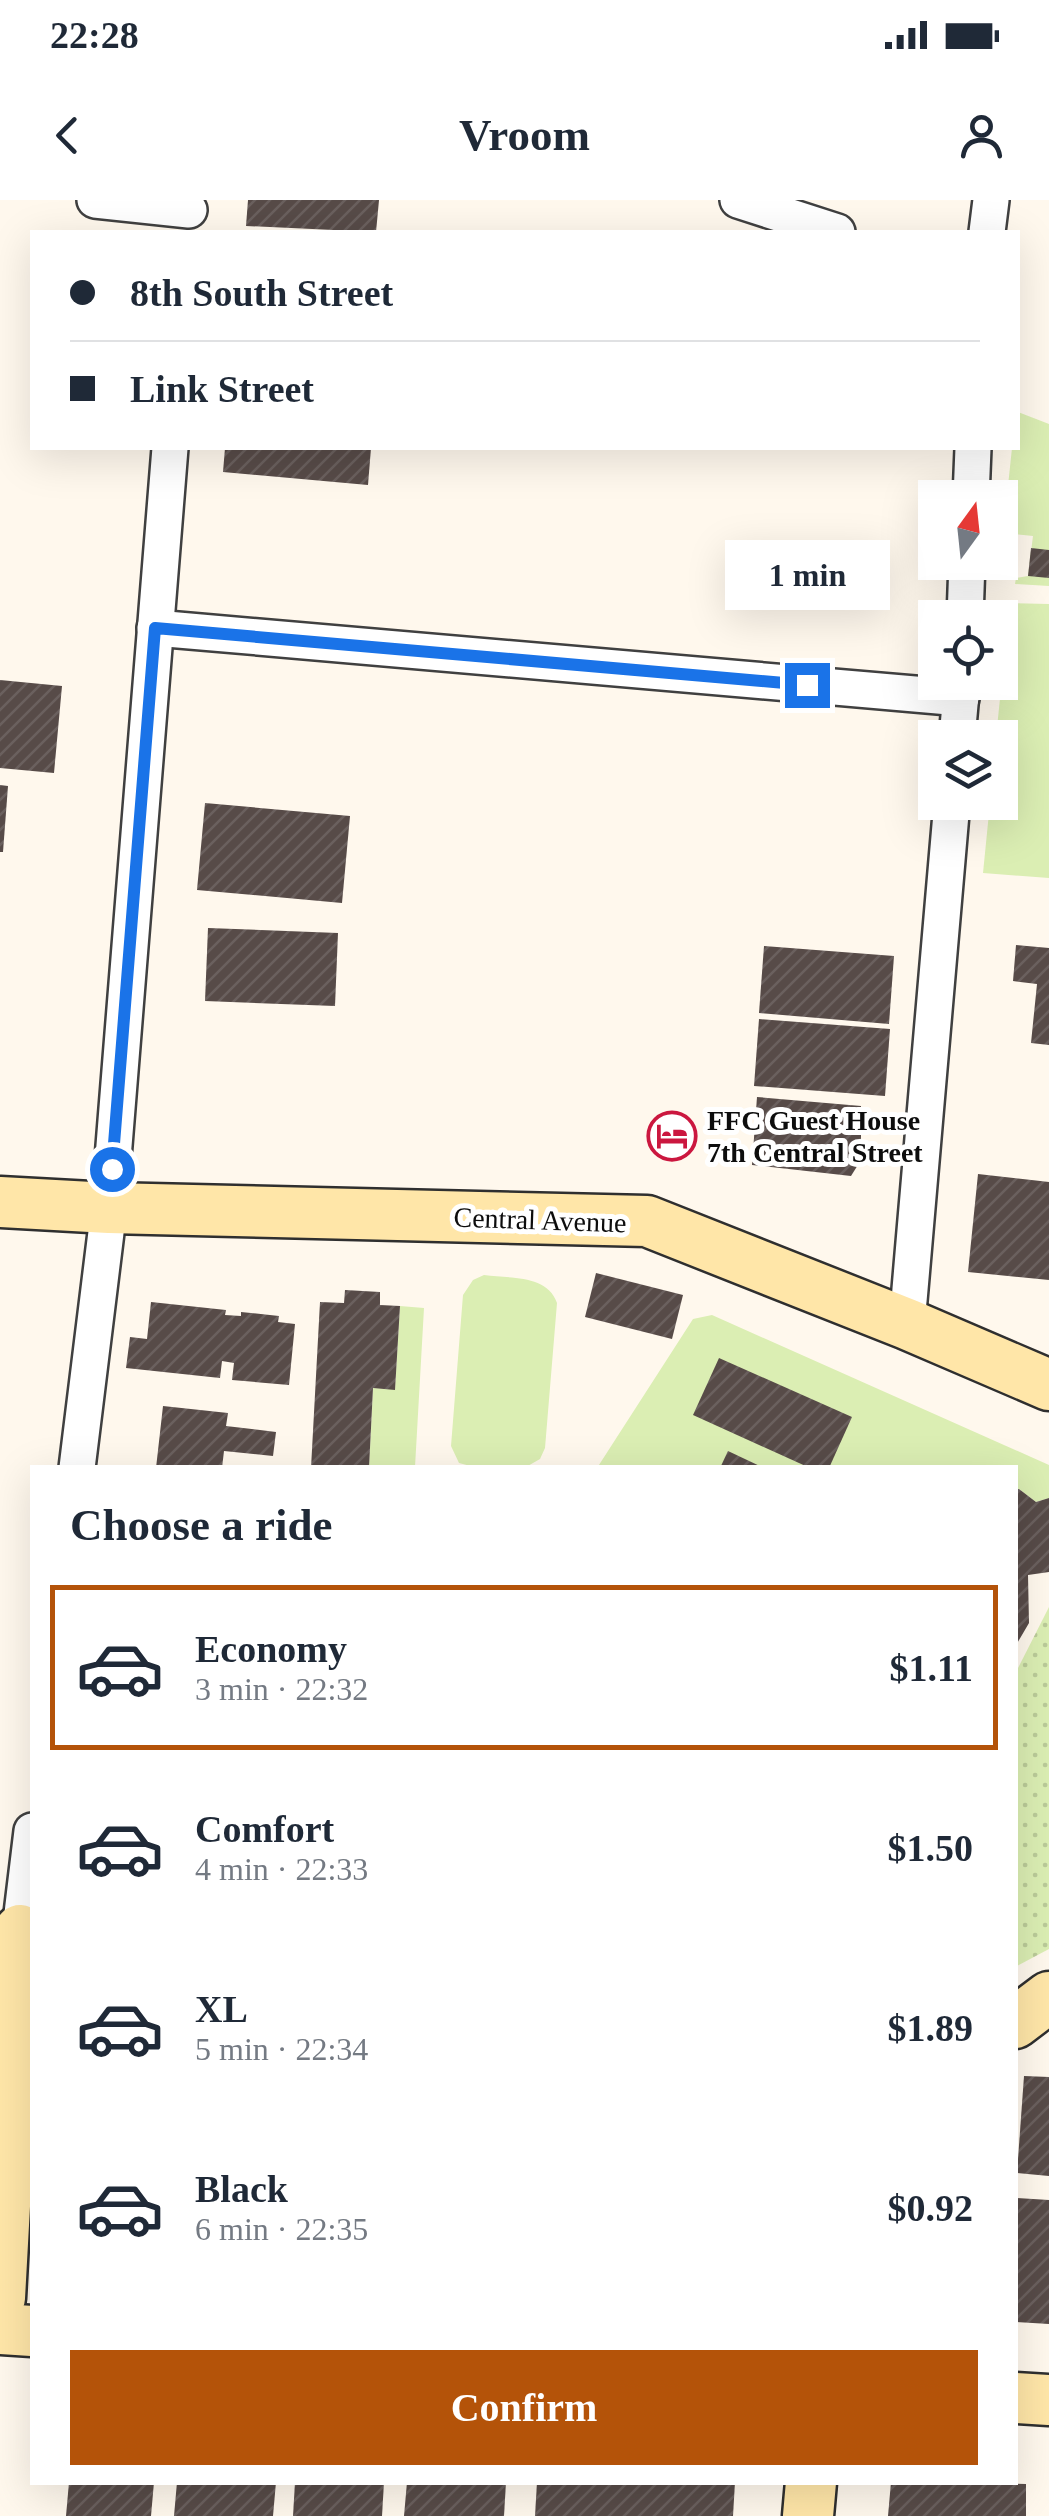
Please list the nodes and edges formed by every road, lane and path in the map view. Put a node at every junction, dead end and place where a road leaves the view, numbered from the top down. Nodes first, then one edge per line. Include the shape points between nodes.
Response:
1 (95, 200) edge
2 (738, 200) edge
3 (990, 200) edge
4 (189, 214) edge
5 (830, 230) edge
6 (987, 230) edge
7 (170, 450) edge
8 (973, 450) edge
9 (972, 480) edge
10 (155, 628) junction
11 (918, 687) edge
12 (950, 820) edge
13 (0, 1202) edge
14 (108, 1208) junction
15 (907, 1324) junction
16 (1049, 1385) edge
17 (77, 1465) edge
18 (30, 1845) edge
19 (18, 1930) edge
20 (0, 2298) edge
21 (0, 2329) edge
22 (30, 2331) edge
23 (1018, 2398) edge
24 (1049, 2400) edge
25 (811, 2485) edge
26 (808, 2516) edge

1 - 4 street
2 - 5 street
3 - 6 street
7 - 10 street
8 - 9 street
10 - 11 street
10 - 14 street
12 - 15 street
13 - 14 street, Central Avenue
14 - 15 street, Central Avenue via 647,1221
14 - 17 street
15 - 16 street, Central Avenue
18 - 19 street
19 - 20 street
21 - 22 street
23 - 24 street
25 - 26 street

